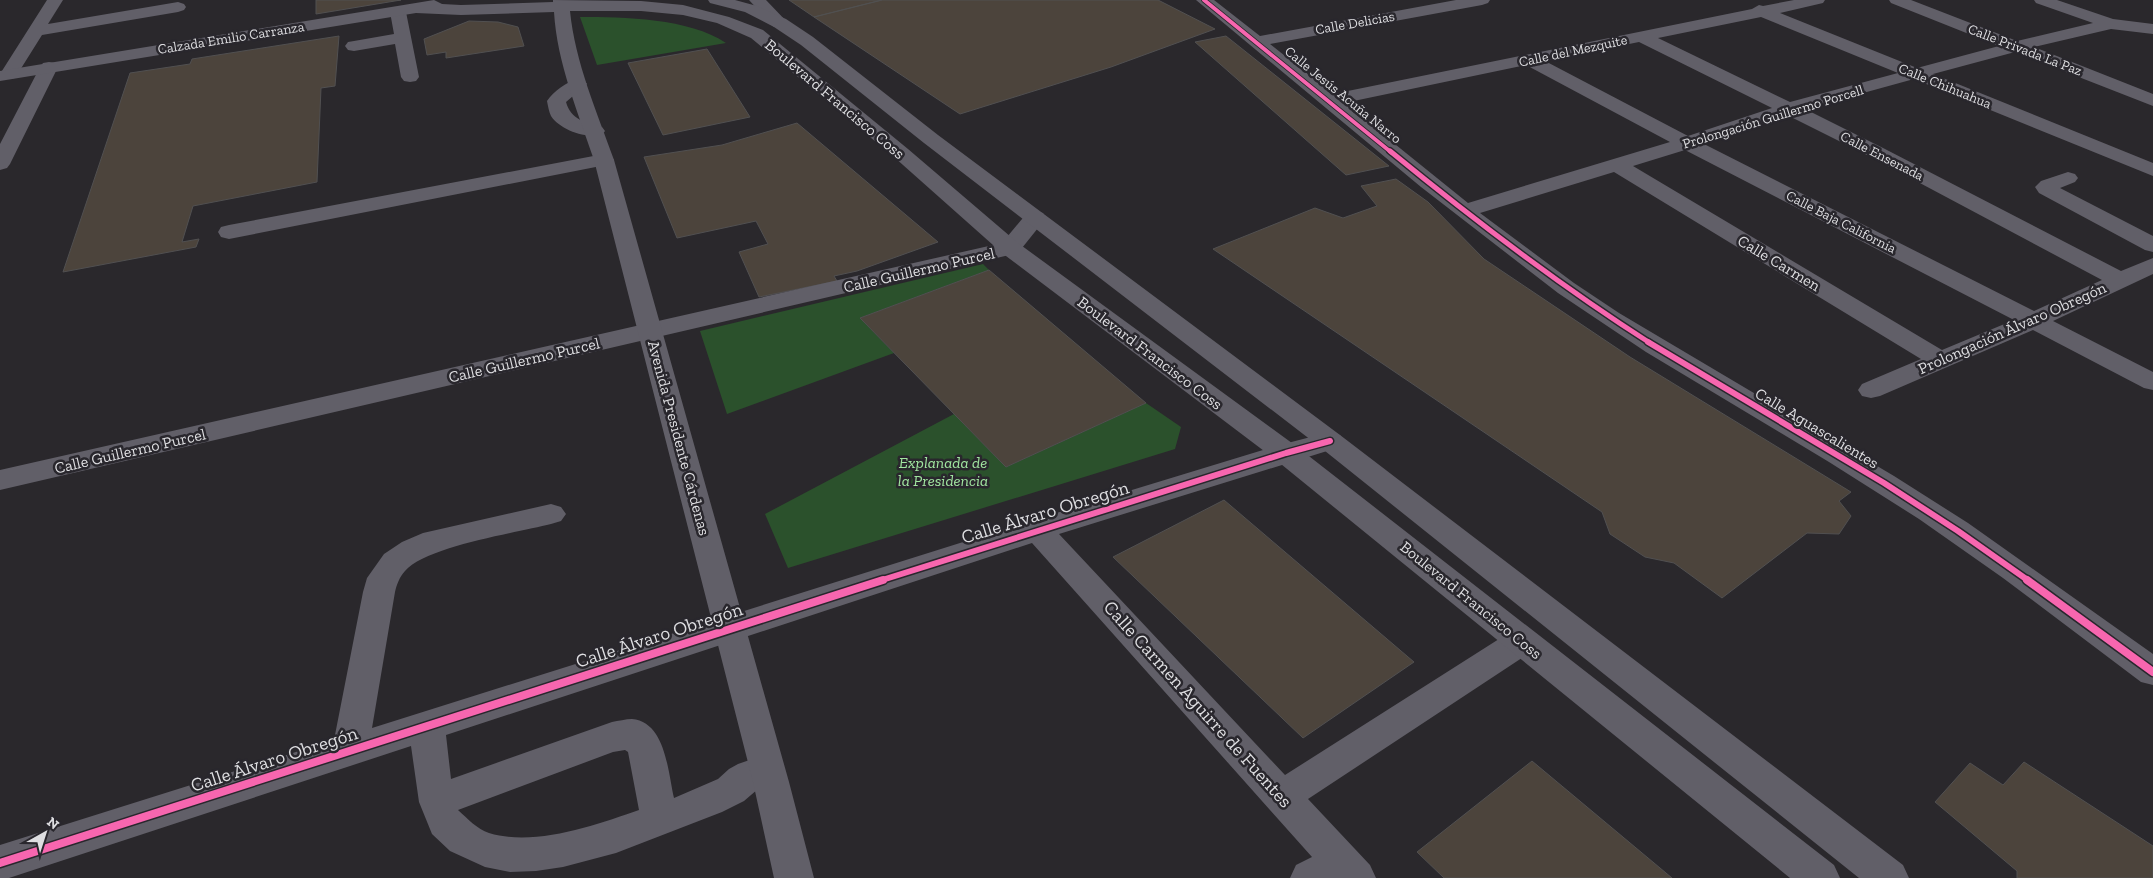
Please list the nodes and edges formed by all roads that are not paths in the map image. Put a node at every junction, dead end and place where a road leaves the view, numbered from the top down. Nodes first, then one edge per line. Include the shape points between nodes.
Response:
1 (55, 0) edge
2 (716, 0) edge
3 (756, 0) edge
4 (1204, 0) edge
5 (1482, 0) edge
6 (1737, 0) edge
7 (1817, 0) edge
8 (1897, 0) edge
9 (2042, 0) edge
10 (462, 5) edge
11 (417, 8) joint
12 (178, 9) edge
13 (562, 11) edge
14 (1762, 11) junction
15 (398, 12) junction
16 (780, 23) junction
17 (2112, 24) junction
18 (2153, 29) edge
19 (37, 31) junction
20 (1641, 36) junction
21 (403, 38) junction
22 (2153, 40) edge
23 (1258, 41) junction
24 (354, 46) dead end
25 (2017, 46) junction
26 (1529, 60) junction
27 (49, 67) junction
28 (1915, 74) junction
29 (4, 75) edge
30 (410, 77) dead end
31 (813, 81) junction
32 (2153, 100) edge
33 (1328, 101) junction
34 (1790, 108) junction
35 (931, 139) junction
36 (1685, 144) junction
37 (902, 153) junction
38 (604, 160) junction
39 (0, 164) edge
40 (1617, 165) junction
41 (2153, 170) edge
42 (2068, 178) dead end
43 (991, 184) junction
44 (1465, 211) junction
45 (1035, 218) junction
46 (229, 232) dead end
47 (2153, 245) edge
48 (1010, 248) junction
49 (2153, 264) edge
50 (2120, 280) junction
51 (2035, 320) junction
52 (651, 332) junction
53 (1942, 361) junction
54 (2153, 382) edge
55 (1871, 390) dead end
56 (1330, 441) junction
57 (1286, 453) junction
58 (0, 480) edge
59 (551, 514) dead end
60 (1038, 530) junction
61 (729, 628) junction
62 (1522, 641) junction
63 (2153, 672) edge
64 (427, 725) junction
65 (350, 750) junction
66 (769, 776) junction
67 (1283, 796) junction
68 (437, 800) junction
69 (660, 820) junction
70 (0, 863) edge
71 (1336, 872) edge
72 (1870, 873) edge
73 (794, 878) edge
74 (1820, 878) edge

1 - 19 street
2 - 16 street, Boulevard Francisco Coss via 751,9
3 - 16 street
4 - 23 street, Calle Jesús Acuña Narro
5 - 23 street, Calle Delicias
6 - 14 street, Calle Chihuahua
7 - 14 street, Calle del Mezquite
8 - 25 street, Calle Privada La Paz
9 - 17 street
10 - 11 street, Boulevard Francisco Coss
10 - 13 street, Boulevard Francisco Coss
11 - 15 street, Calzada Emilio Carranza
12 - 19 street
13 - 31 street, Boulevard Francisco Coss via 640,6 683,10 724,20 758,34
13 - 38 street, Avenida Presidente Cárdenas via 573,70
14 - 20 street, Calle del Mezquite
14 - 28 street, Calle Chihuahua
15 - 21 street
15 - 27 street, Calzada Emilio Carranza
16 - 35 street, Boulevard Francisco Coss
17 - 18 street
17 - 22 street
17 - 25 street, Prolongación Guillermo Porcell
19 - 29 street
20 - 26 street, Calle del Mezquite
20 - 34 street, Calle Ensenada
21 - 24 street
21 - 30 street
23 - 33 street, Calle Jesús Acuña Narro
25 - 28 street, Prolongación Guillermo Porcell
25 - 32 street, Calle Privada La Paz
26 - 33 street, Calle del Mezquite
26 - 36 street, Calle Baja California
27 - 29 street, Calzada Emilio Carranza
27 - 39 street
28 - 34 street, Prolongación Guillermo Porcell
28 - 41 street, Calle Chihuahua
31 - 35 street via 910,133
31 - 37 street, Boulevard Francisco Coss
33 - 44 street, Calle Jesús Acuña Narro
34 - 36 street, Prolongación Guillermo Porcell
34 - 50 street, Calle Ensenada
35 - 43 street, Boulevard Francisco Coss
36 - 40 street, Prolongación Guillermo Porcell
36 - 51 street, Calle Baja California
37 - 43 street via 926,149
37 - 48 street, Boulevard Francisco Coss
38 - 46 street
38 - 52 street, Avenida Presidente Cárdenas
40 - 44 street, Prolongación Guillermo Porcell
40 - 53 street, Calle Carmen
42 - 47 street via 2045,187
43 - 45 street, Boulevard Francisco Coss
44 - 63 street, Calle Aguascalientes via 1564,287 1656,348 1799,431 1930,513
45 - 48 street, Calle Guillermo Purcel
45 - 56 street, Boulevard Francisco Coss
48 - 52 street, Calle Guillermo Purcel
48 - 57 street, Boulevard Francisco Coss
49 - 50 street, Prolongación Álvaro Obregón
50 - 51 street, Prolongación Álvaro Obregón
51 - 53 street, Prolongación Álvaro Obregón
51 - 54 street, Calle Baja California
52 - 58 street, Calle Guillermo Purcel
52 - 61 street, Avenida Presidente Cárdenas
53 - 55 street, Prolongación Álvaro Obregón
56 - 57 street, Calle Álvaro Obregón
56 - 72 street, Boulevard Francisco Coss
57 - 60 street, Calle Álvaro Obregón
57 - 62 street, Boulevard Francisco Coss
59 - 65 street via 434,541 395,562 383,578 379,592
60 - 61 street, Calle Álvaro Obregón
60 - 67 street, Calle Carmen Aguirre de Fuentes
61 - 64 street, Calle Álvaro Obregón
61 - 66 street, Avenida Presidente Cárdenas
62 - 67 street
62 - 74 street, Boulevard Francisco Coss
64 - 65 street, Calle Álvaro Obregón
64 - 68 street
65 - 70 street, Calle Álvaro Obregón
66 - 69 street via 746,791 733,789
66 - 73 street, Avenida Presidente Cárdenas
67 - 71 street, Calle Carmen Aguirre de Fuentes
68 - 69 street via 444,821 458,839 491,857 516,860 544,859 570,853
68 - 69 street via 612,737 632,734 644,746

